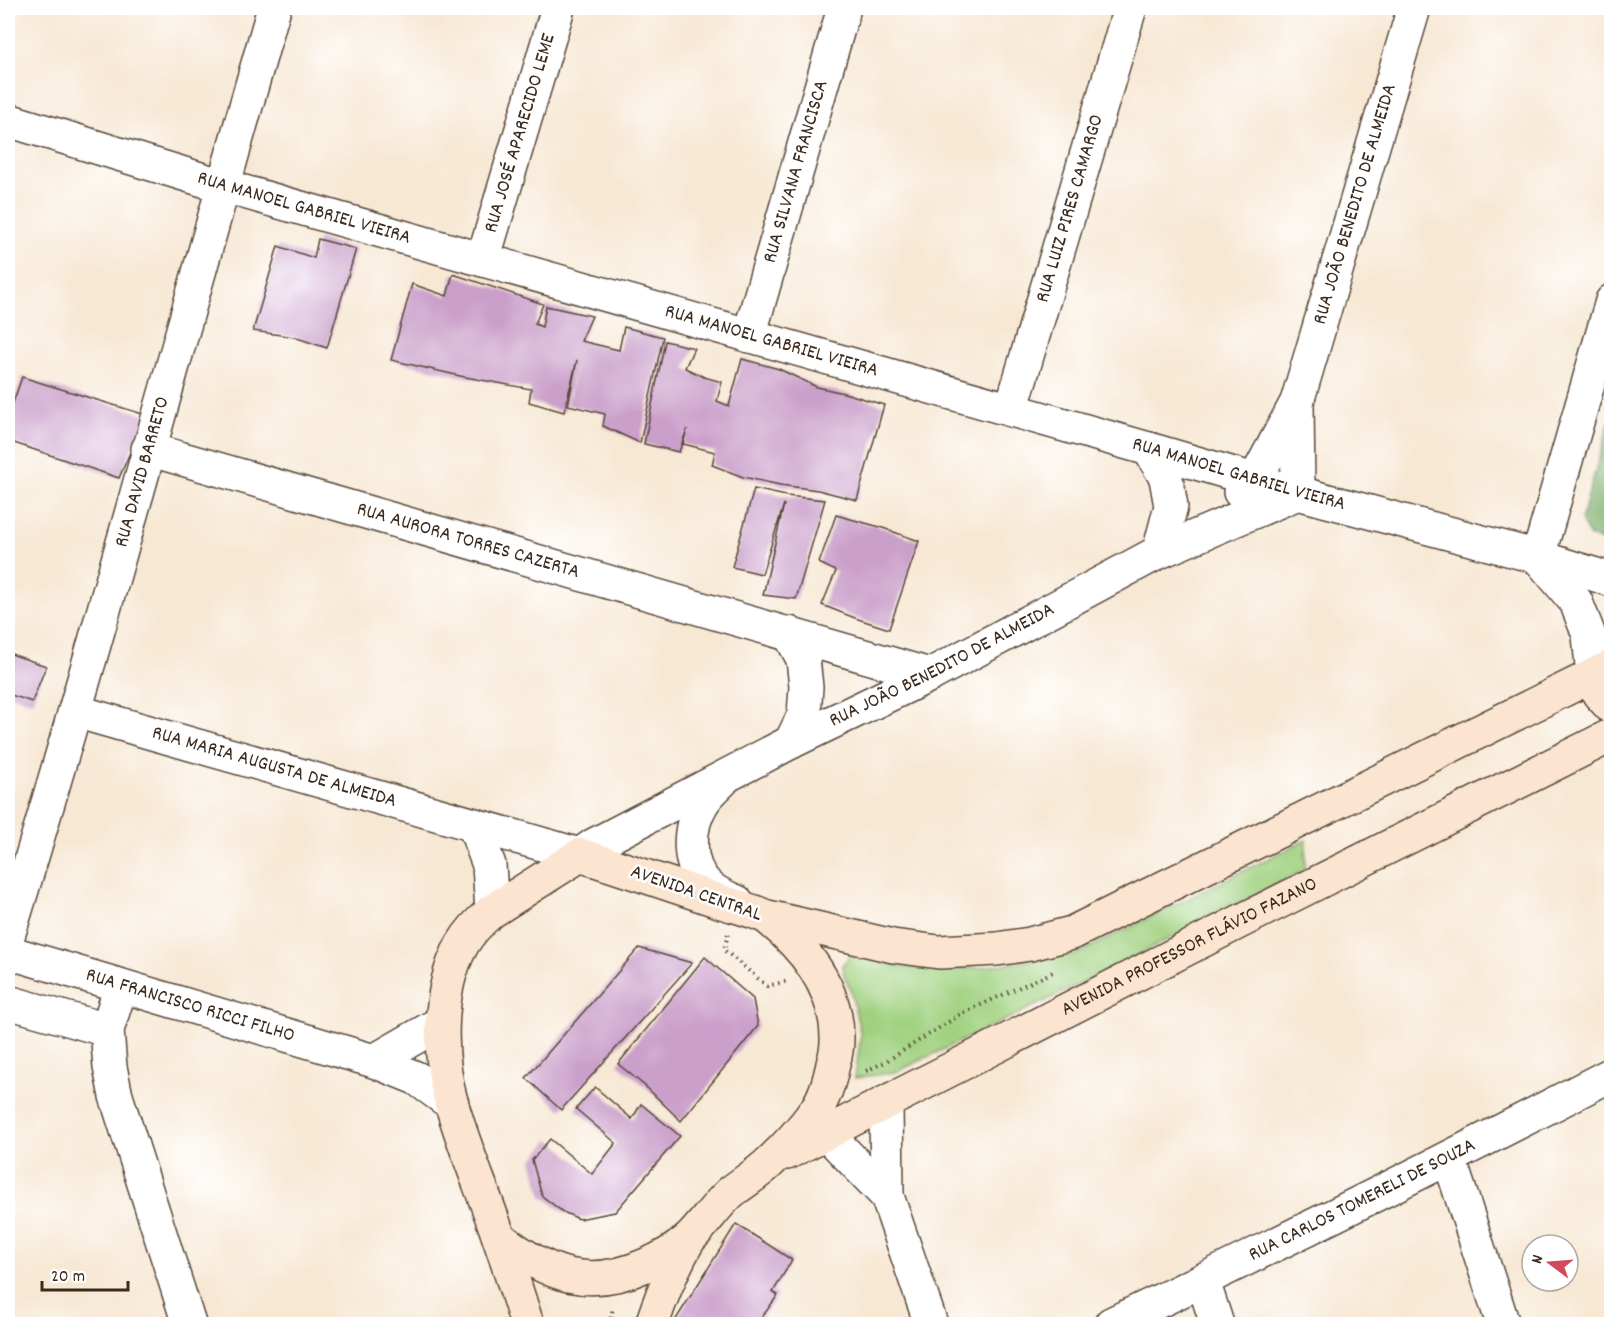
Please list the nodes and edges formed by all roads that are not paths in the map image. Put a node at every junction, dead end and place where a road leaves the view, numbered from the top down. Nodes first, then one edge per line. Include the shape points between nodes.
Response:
1 (274, 8) edge
2 (558, 8) edge
3 (844, 8) edge
4 (1130, 8) edge
5 (1414, 8) edge
6 (8, 120) edge
7 (222, 186) junction
8 (483, 260) junction
9 (1611, 301) edge
10 (749, 336) junction
11 (1297, 402) junction
12 (1011, 410) junction
13 (1149, 448) junction
14 (148, 449) junction
15 (1256, 480) junction
16 (1298, 493) junction
17 (1158, 552) junction
18 (1538, 557) junction
19 (1611, 580) edge
20 (789, 633) junction
21 (1602, 671) edge
22 (930, 675) junction
23 (1611, 708) edge
24 (75, 711) junction
25 (1611, 735) edge
26 (791, 742) junction
27 (725, 777) junction
28 (474, 825) junction
29 (580, 855) junction
30 (492, 910) junction
31 (766, 917) junction
32 (8, 936) edge
33 (8, 952) edge
34 (121, 986) junction
35 (8, 1002) edge
36 (442, 1022) junction
37 (107, 1030) junction
38 (374, 1061) junction
39 (1611, 1074) edge
40 (886, 1103) junction
41 (452, 1104) junction
42 (826, 1133) junction
43 (1449, 1158) junction
44 (770, 1162) junction
45 (887, 1196) junction
46 (500, 1238) junction
47 (689, 1239) junction
48 (1203, 1281) junction
49 (189, 1324) edge
50 (527, 1324) edge
51 (652, 1324) edge
52 (931, 1324) edge
53 (1112, 1324) edge
54 (1217, 1324) edge
55 (1503, 1324) edge

1 - 7 street, RUA DAVID BARRETO
2 - 8 street, RUA JOSÉ APARECIDO LEME
3 - 10 street, RUA SILVANA FRANCISCA
4 - 12 street, RUA LUIZ PIRES CAMARGO
5 - 11 street, RUA JOÃO BENEDITO DE ALMEIDA
6 - 7 street, RUA MANOEL GABRIEL VIEIRA
7 - 8 street, RUA MANOEL GABRIEL VIEIRA
7 - 14 street, RUA DAVID BARRETO
8 - 10 street, RUA MANOEL GABRIEL VIEIRA
9 - 18 street
10 - 12 street, RUA MANOEL GABRIEL VIEIRA
11 - 15 street, RUA JOÃO BENEDITO DE ALMEIDA
11 - 16 street, RUA JOÃO BENEDITO DE ALMEIDA
12 - 13 street, RUA MANOEL GABRIEL VIEIRA
13 - 15 street, RUA MANOEL GABRIEL VIEIRA
13 - 17 street via 1166,478 1171,506
14 - 20 street, RUA AURORA TORRES CAZERTA
14 - 24 street, RUA DAVID BARRETO
15 - 16 street, RUA MANOEL GABRIEL VIEIRA
15 - 17 street, RUA JOÃO BENEDITO DE ALMEIDA
16 - 17 street, RUA JOÃO BENEDITO DE ALMEIDA
16 - 18 street, RUA MANOEL GABRIEL VIEIRA
17 - 22 street, RUA JOÃO BENEDITO DE ALMEIDA
18 - 19 street, RUA MANOEL GABRIEL VIEIRA
18 - 21 street via 1575,602
20 - 22 street, RUA AURORA TORRES CAZERTA
20 - 26 street via 803,659 806,687 804,715
21 - 23 street via 1599,694
21 - 31 street via 1072,933 998,949 939,952 893,946
22 - 26 street, RUA JOÃO BENEDITO DE ALMEIDA
24 - 28 street, RUA MARIA AUGUSTA DE ALMEIDA
24 - 32 street, RUA DAVID BARRETO
25 - 40 street, AVENIDA PROFESSOR FLÁVIO FAZANO
26 - 27 street, RUA JOÃO BENEDITO DE ALMEIDA
27 - 29 street, RUA JOÃO BENEDITO DE ALMEIDA
27 - 31 street, RUA JOÃO BENEDITO DE ALMEIDA via 694,821 693,857 708,886
28 - 29 street, RUA MARIA AUGUSTA DE ALMEIDA
28 - 30 street via 489,865
29 - 30 street
29 - 31 street, AVENIDA CENTRAL
30 - 36 street via 471,932 456,958
31 - 44 street, AVENIDA CENTRAL via 816,968 829,995 837,1044 829,1080 817,1108
33 - 34 street, RUA FRANCISCO RICCI FILHO
34 - 37 street
34 - 38 street, RUA FRANCISCO RICCI FILHO
35 - 37 street
36 - 38 street
36 - 41 street via 443,1059
37 - 49 street via 116,1096
38 - 41 street, RUA FRANCISCO RICCI FILHO via 416,1078
39 - 43 street, RUA CARLOS TOMERELI DE SOUZA
40 - 42 street, AVENIDA PROFESSOR FLÁVIO FAZANO
40 - 45 street
41 - 46 street
42 - 44 street, AVENIDA PROFESSOR FLÁVIO FAZANO
42 - 45 street
43 - 48 street, RUA CARLOS TOMERELI DE SOUZA
43 - 55 street
44 - 47 street, AVENIDA CENTRAL via 728,1195
45 - 52 street
46 - 47 street, AVENIDA CENTRAL via 541,1265 578,1278 595,1279 617,1276 658,1260
46 - 50 street
47 - 51 street via 666,1284
48 - 53 street, RUA CARLOS TOMERELI DE SOUZA
48 - 54 street

